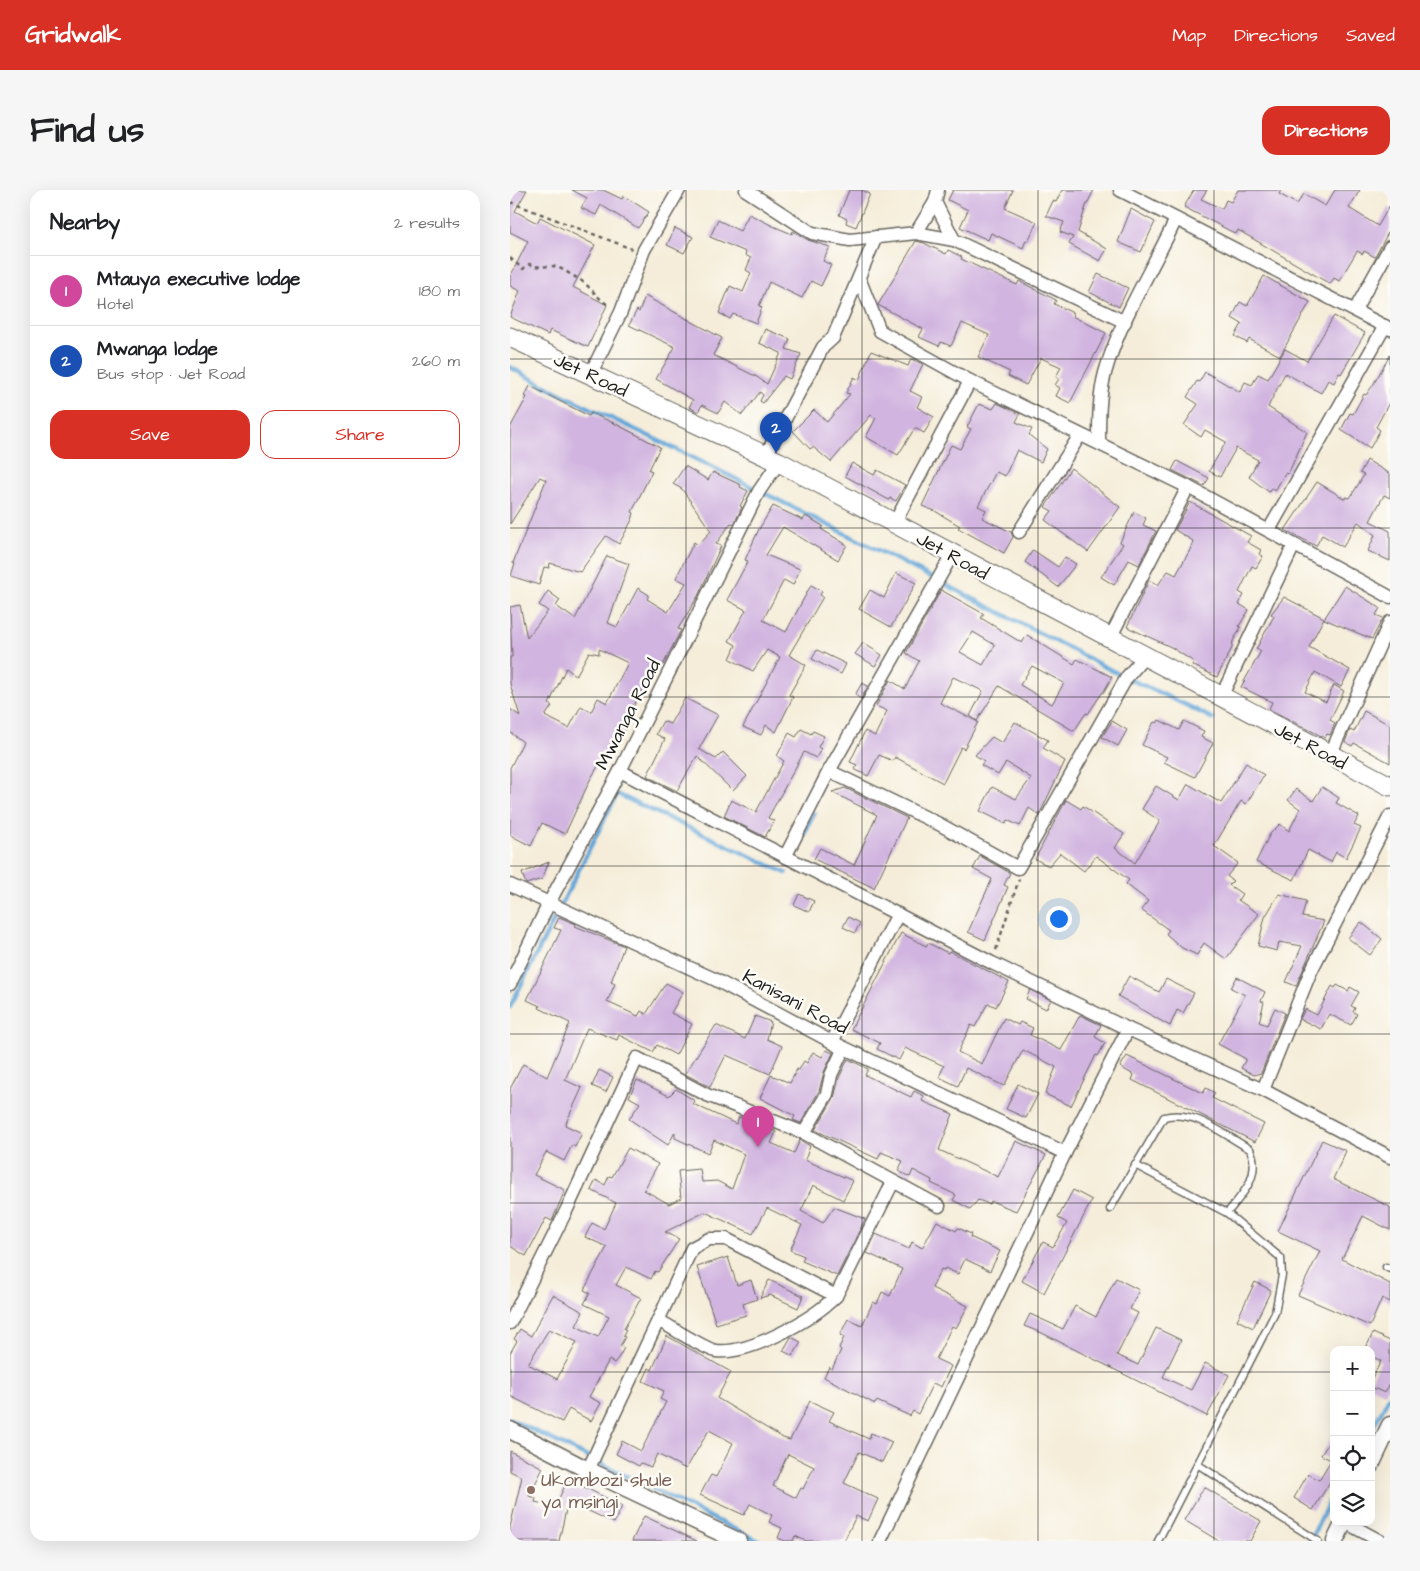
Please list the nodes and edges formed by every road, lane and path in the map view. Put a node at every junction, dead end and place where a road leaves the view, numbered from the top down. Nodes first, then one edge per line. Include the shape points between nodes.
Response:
1 (679, 190) edge
2 (746, 190) edge
3 (1120, 190) edge
4 (937, 196) edge
5 (510, 202) edge
6 (1176, 219) junction
7 (916, 233) junction
8 (876, 237) junction
9 (954, 240) junction
10 (1390, 247) edge
11 (642, 252) junction
12 (510, 258) edge
13 (859, 278) junction
14 (1355, 310) junction
15 (621, 312) junction
16 (1125, 322) junction
17 (1387, 328) edge
18 (510, 337) edge
19 (590, 373) junction
20 (970, 381) junction
21 (1080, 435) junction
22 (1098, 442) junction
23 (773, 458) junction
24 (1188, 487) junction
25 (895, 522) junction
26 (1268, 530) junction
27 (1019, 532) dead end
28 (1294, 545) junction
29 (952, 555) junction
30 (1390, 597) edge
31 (1390, 622) edge
32 (1110, 638) junction
33 (1145, 656) junction
34 (1221, 697) junction
35 (1330, 755) junction
36 (620, 771) junction
37 (829, 771) junction
38 (1390, 786) edge
39 (1390, 816) edge
40 (786, 856) junction
41 (1018, 868) junction
42 (510, 885) edge
43 (550, 903) junction
44 (898, 914) junction
45 (992, 963) junction
46 (510, 984) edge
47 (1128, 1029) junction
48 (832, 1042) junction
49 (1263, 1090) junction
50 (804, 1133) junction
51 (1065, 1153) junction
52 (1390, 1157) edge
53 (1135, 1165) junction
54 (893, 1182) junction
55 (939, 1206) dead end
56 (1110, 1209) dead end
57 (1227, 1213) junction
58 (836, 1296) junction
59 (658, 1320) junction
60 (510, 1323) edge
61 (1390, 1425) edge
62 (510, 1430) edge
63 (1375, 1457) edge
64 (1197, 1464) junction
65 (588, 1470) junction
66 (1342, 1526) edge
67 (1352, 1526) edge
68 (738, 1541) edge
69 (880, 1541) edge
70 (1158, 1541) edge
71 (1318, 1541) edge
72 (1335, 1541) edge
73 (1380, 1541) edge

1 - 11 street
2 - 8 street via 812,233 850,240
3 - 6 street
4 - 7 street
4 - 9 street
5 - 11 path
6 - 14 street
6 - 16 street
7 - 8 street
7 - 9 street
8 - 13 street, Mwanga Road
9 - 16 street
10 - 14 street
11 - 15 street
12 - 15 path via 523,268 529,264 539,268 554,266 582,281 597,298
13 - 20 street via 880,331
13 - 23 street, Mwanga Road via 833,338 823,347
14 - 17 street
15 - 19 street
16 - 22 street via 1100,396
17 - 26 street
18 - 19 main road, Jet Road
19 - 23 main road, Jet Road
20 - 21 street
20 - 25 street
21 - 22 street
21 - 27 street
22 - 24 street
23 - 25 main road, Jet Road
23 - 36 street, Mwanga Road
24 - 26 street
24 - 32 street
25 - 29 main road, Jet Road
26 - 28 street
28 - 30 street
28 - 34 street
29 - 32 main road, Jet Road
29 - 37 street
31 - 35 street
32 - 33 main road, Jet Road
33 - 34 main road, Jet Road
33 - 41 street via 1127,678
34 - 35 main road, Jet Road
35 - 38 main road, Jet Road
36 - 40 street
36 - 43 street, Mwanga Road
37 - 40 street
37 - 41 street via 939,824
39 - 49 street via 1310,973
40 - 44 street
41 - 45 path via 1019,882
42 - 43 street, Kanisani Road
43 - 46 street, Mwanga Road
43 - 48 street, Kanisani Road via 714,979
44 - 45 street
44 - 48 street
45 - 47 street
47 - 49 street
47 - 51 street
48 - 50 street via 843,1050 842,1054 831,1075 827,1094
48 - 51 street, Kanisani Road
49 - 52 street
50 - 54 street
50 - 60 street via 707,1094 637,1058
51 - 69 street
53 - 56 lane
53 - 57 lane
53 - 57 lane via 1164,1117 1175,1114 1191,1116 1250,1149 1254,1159 1254,1174 1246,1191
54 - 55 street
54 - 58 street
57 - 64 lane via 1281,1258 1282,1275 1275,1313
58 - 59 street via 823,1309 790,1328 750,1346 716,1351
58 - 59 street via 726,1239 709,1239 692,1248
59 - 65 street
61 - 63 street
62 - 65 street
64 - 70 lane
64 - 71 lane
65 - 68 street
66 - 72 street
67 - 73 street

